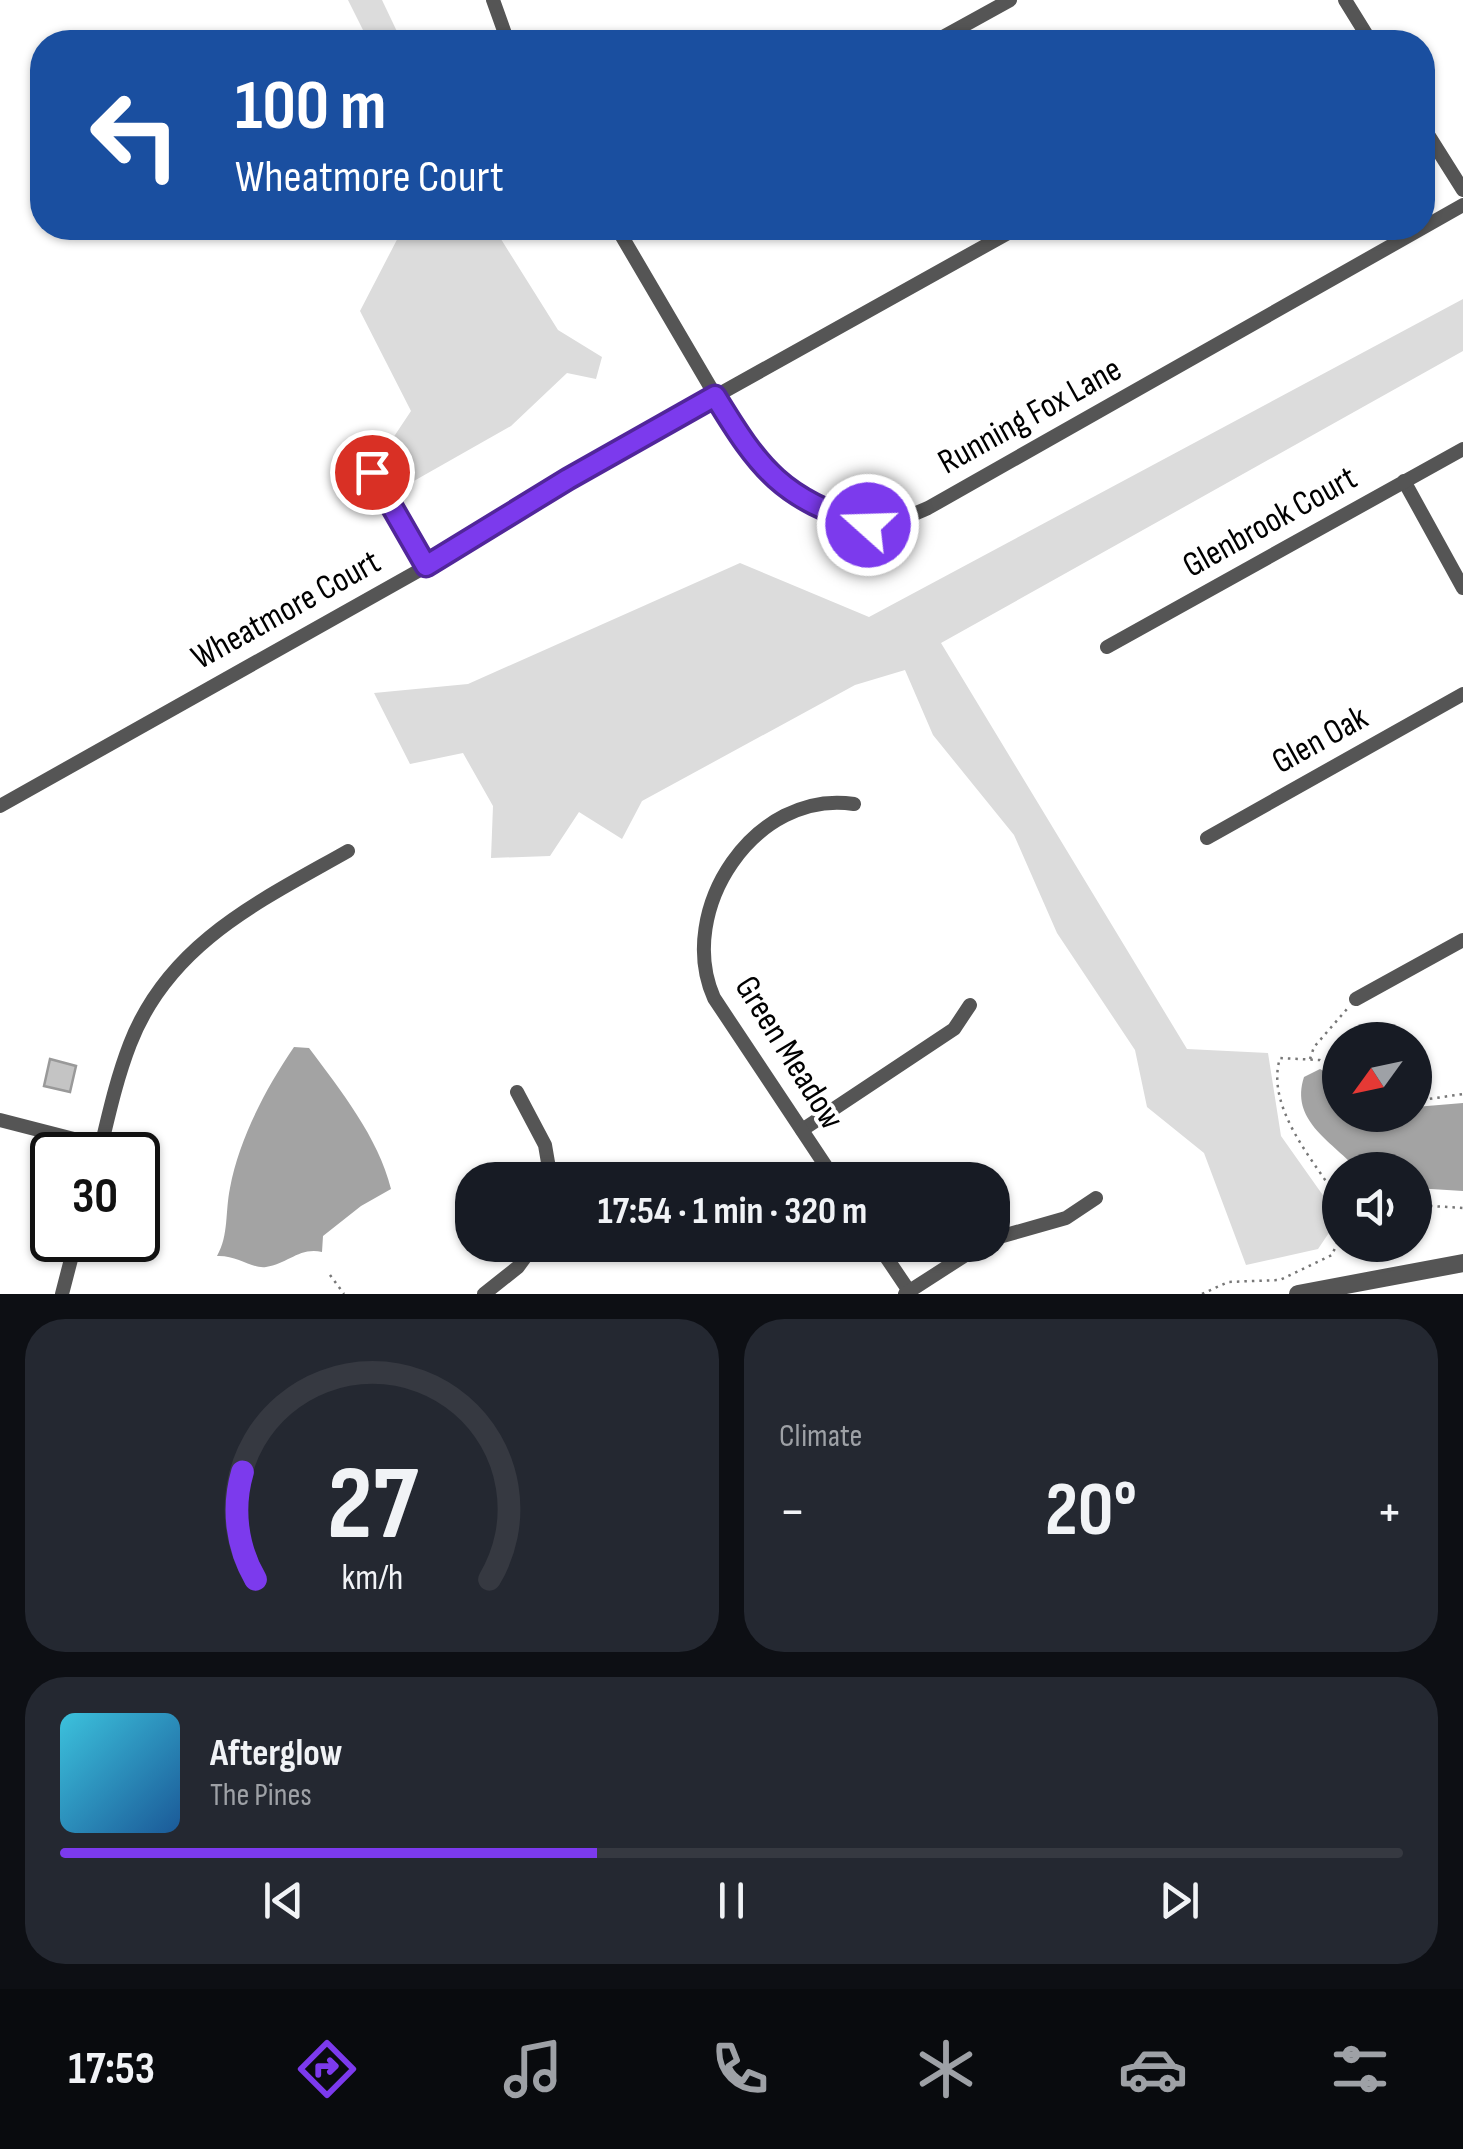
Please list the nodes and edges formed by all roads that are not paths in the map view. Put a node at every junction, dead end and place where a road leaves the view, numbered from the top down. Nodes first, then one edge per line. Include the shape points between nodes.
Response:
1 (493, 0) edge
2 (1010, 0) edge
3 (1345, 0) edge
4 (504, 30) edge
5 (956, 30) edge
6 (1364, 30) edge
7 (1435, 146) edge
8 (1463, 190) edge
9 (1463, 206) edge
10 (1435, 222) edge
11 (624, 240) edge
12 (996, 240) edge
13 (1403, 240) edge
14 (715, 396) junction
15 (1463, 450) edge
16 (372, 472) dead end
17 (1404, 481) junction
18 (426, 566) junction
19 (1463, 588) edge
20 (1107, 648) dead end
21 (1463, 694) edge
22 (854, 804) dead end
23 (0, 806) edge
24 (1206, 838) dead end
25 (348, 850) dead end
26 (1463, 940) edge
27 (1356, 998) road end
28 (970, 1005) dead end
29 (516, 1092) dead end
30 (0, 1120) edge
31 (802, 1130) junction
32 (39, 1132) edge
33 (105, 1132) edge
34 (547, 1162) edge
35 (823, 1162) edge
36 (1096, 1198) dead end
37 (1010, 1234) edge
38 (70, 1262) edge
39 (522, 1262) edge
40 (889, 1262) edge
41 (956, 1262) edge
42 (1463, 1263) edge
43 (908, 1293) edge
44 (62, 1294) edge
45 (484, 1294) edge
46 (1298, 1294) edge

1 - 4 street
2 - 5 street
3 - 6 street
7 - 8 street
9 - 10 street, Running Fox Lane
11 - 14 street, Running Fox Lane
12 - 14 street, Wheatmore Court
13 - 14 street, Running Fox Lane via 894,522 868,525 836,515 780,485 752,458
14 - 18 street, Wheatmore Court
15 - 17 street, Glenbrook Court
16 - 18 street
17 - 19 street
17 - 20 street, Glenbrook Court
18 - 23 street, Wheatmore Court
21 - 24 street, Glen Oak
22 - 31 street, Green Meadow via 803,808 752,842 719,880 702,928 714,998
25 - 33 street via 226,921 181,961 156,992 129,1046
26 - 27 street
28 - 31 street via 954,1029
29 - 34 street via 542,1136
30 - 32 street
31 - 35 street, Green Meadow
36 - 37 street via 1066,1218
38 - 44 street
39 - 45 street
40 - 43 street
41 - 43 street
42 - 46 street

